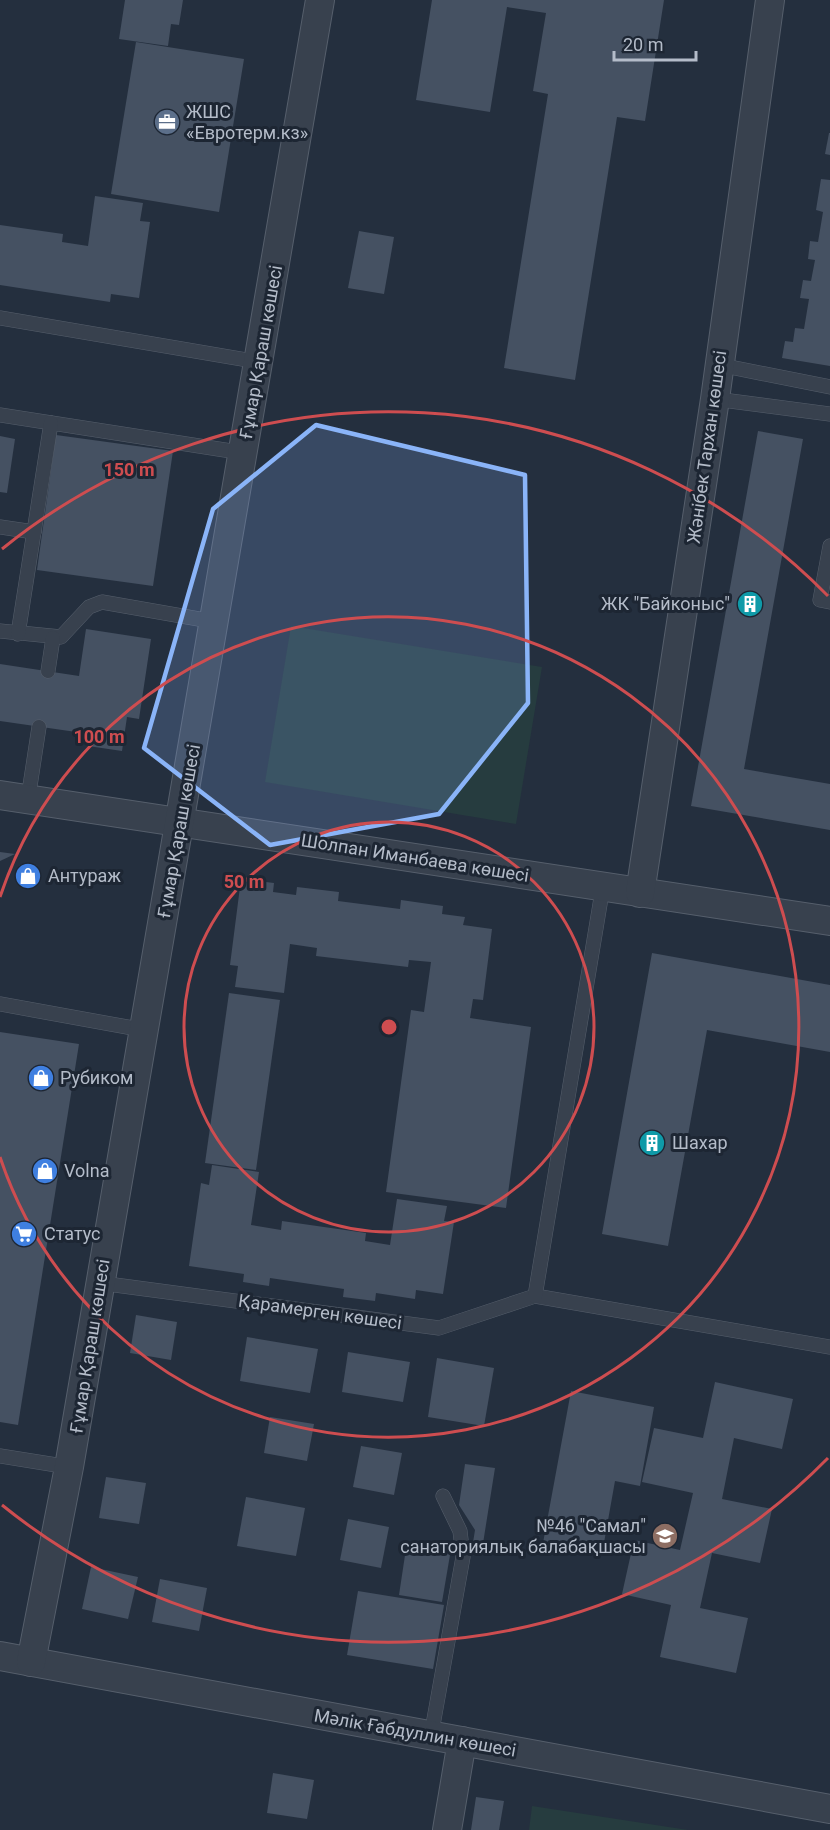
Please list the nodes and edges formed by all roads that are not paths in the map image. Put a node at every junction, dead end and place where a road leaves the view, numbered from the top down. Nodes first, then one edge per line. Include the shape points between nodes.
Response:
1 (320, 0) edge
2 (770, 0) edge
3 (0, 318) edge
4 (259, 363) junction
5 (720, 365) junction
6 (830, 387) edge
7 (715, 399) junction
8 (830, 414) edge
9 (0, 415) edge
10 (51, 423) junction
11 (243, 453) junction
12 (0, 527) edge
13 (33, 532) junction
14 (830, 546) edge
15 (830, 602) edge
16 (216, 621) junction
17 (0, 631) edge
18 (18, 634) junction
19 (53, 638) junction
20 (48, 671) dead end
21 (39, 727) dead end
22 (0, 795) edge
23 (28, 799) junction
24 (181, 822) junction
25 (603, 886) junction
26 (640, 893) junction
27 (830, 921) edge
28 (0, 1004) edge
29 (144, 1030) junction
30 (100, 1283) junction
31 (535, 1296) junction
32 (830, 1347) edge
33 (0, 1456) edge
34 (69, 1467) junction
35 (443, 1496) dead end
36 (0, 1656) edge
37 (31, 1662) junction
38 (431, 1736) junction
39 (462, 1742) junction
40 (830, 1809) edge
41 (447, 1830) edge

1 - 4 street, Ғұмар Қараш көшесі
2 - 5 street, Жәнібек Тархан көшесі
3 - 4 lane
4 - 11 street, Ғұмар Қараш көшесі
5 - 6 lane
5 - 7 street, Жәнібек Тархан көшесі
7 - 8 lane
7 - 26 street, Жәнібек Тархан көшесі
9 - 10 lane
10 - 11 lane
10 - 13 lane
11 - 16 street, Ғұмар Қараш көшесі
12 - 13 lane
13 - 18 lane
14 - 15 lane via 820,600
16 - 19 lane via 94,603 66,633
16 - 24 street, Ғұмар Қараш көшесі
17 - 18 lane
18 - 19 lane
19 - 20 lane
21 - 23 lane
22 - 23 street, Шолпан Иманбаева көшесі
23 - 24 street, Шолпан Иманбаева көшесі
24 - 25 street, Шолпан Иманбаева көшесі
24 - 29 street, Ғұмар Қараш көшесі
25 - 26 street, Шолпан Иманбаева көшесі
25 - 31 lane
26 - 27 street, Шолпан Иманбаева көшесі
28 - 29 lane
29 - 30 street, Ғұмар Қараш көшесі
30 - 31 lane, Қарамерген көшесі via 439,1328
30 - 34 street, Ғұмар Қараш көшесі
31 - 32 lane
33 - 34 lane
34 - 37 street, Ғұмар Қараш көшесі
35 - 38 lane via 460,1531 463,1557
36 - 37 street, Мәлік Ғабдуллин көшесі
37 - 38 street, Мәлік Ғабдуллин көшесі
38 - 39 street, Мәлік Ғабдуллин көшесі
39 - 40 street, Мәлік Ғабдуллин көшесі
39 - 41 street

